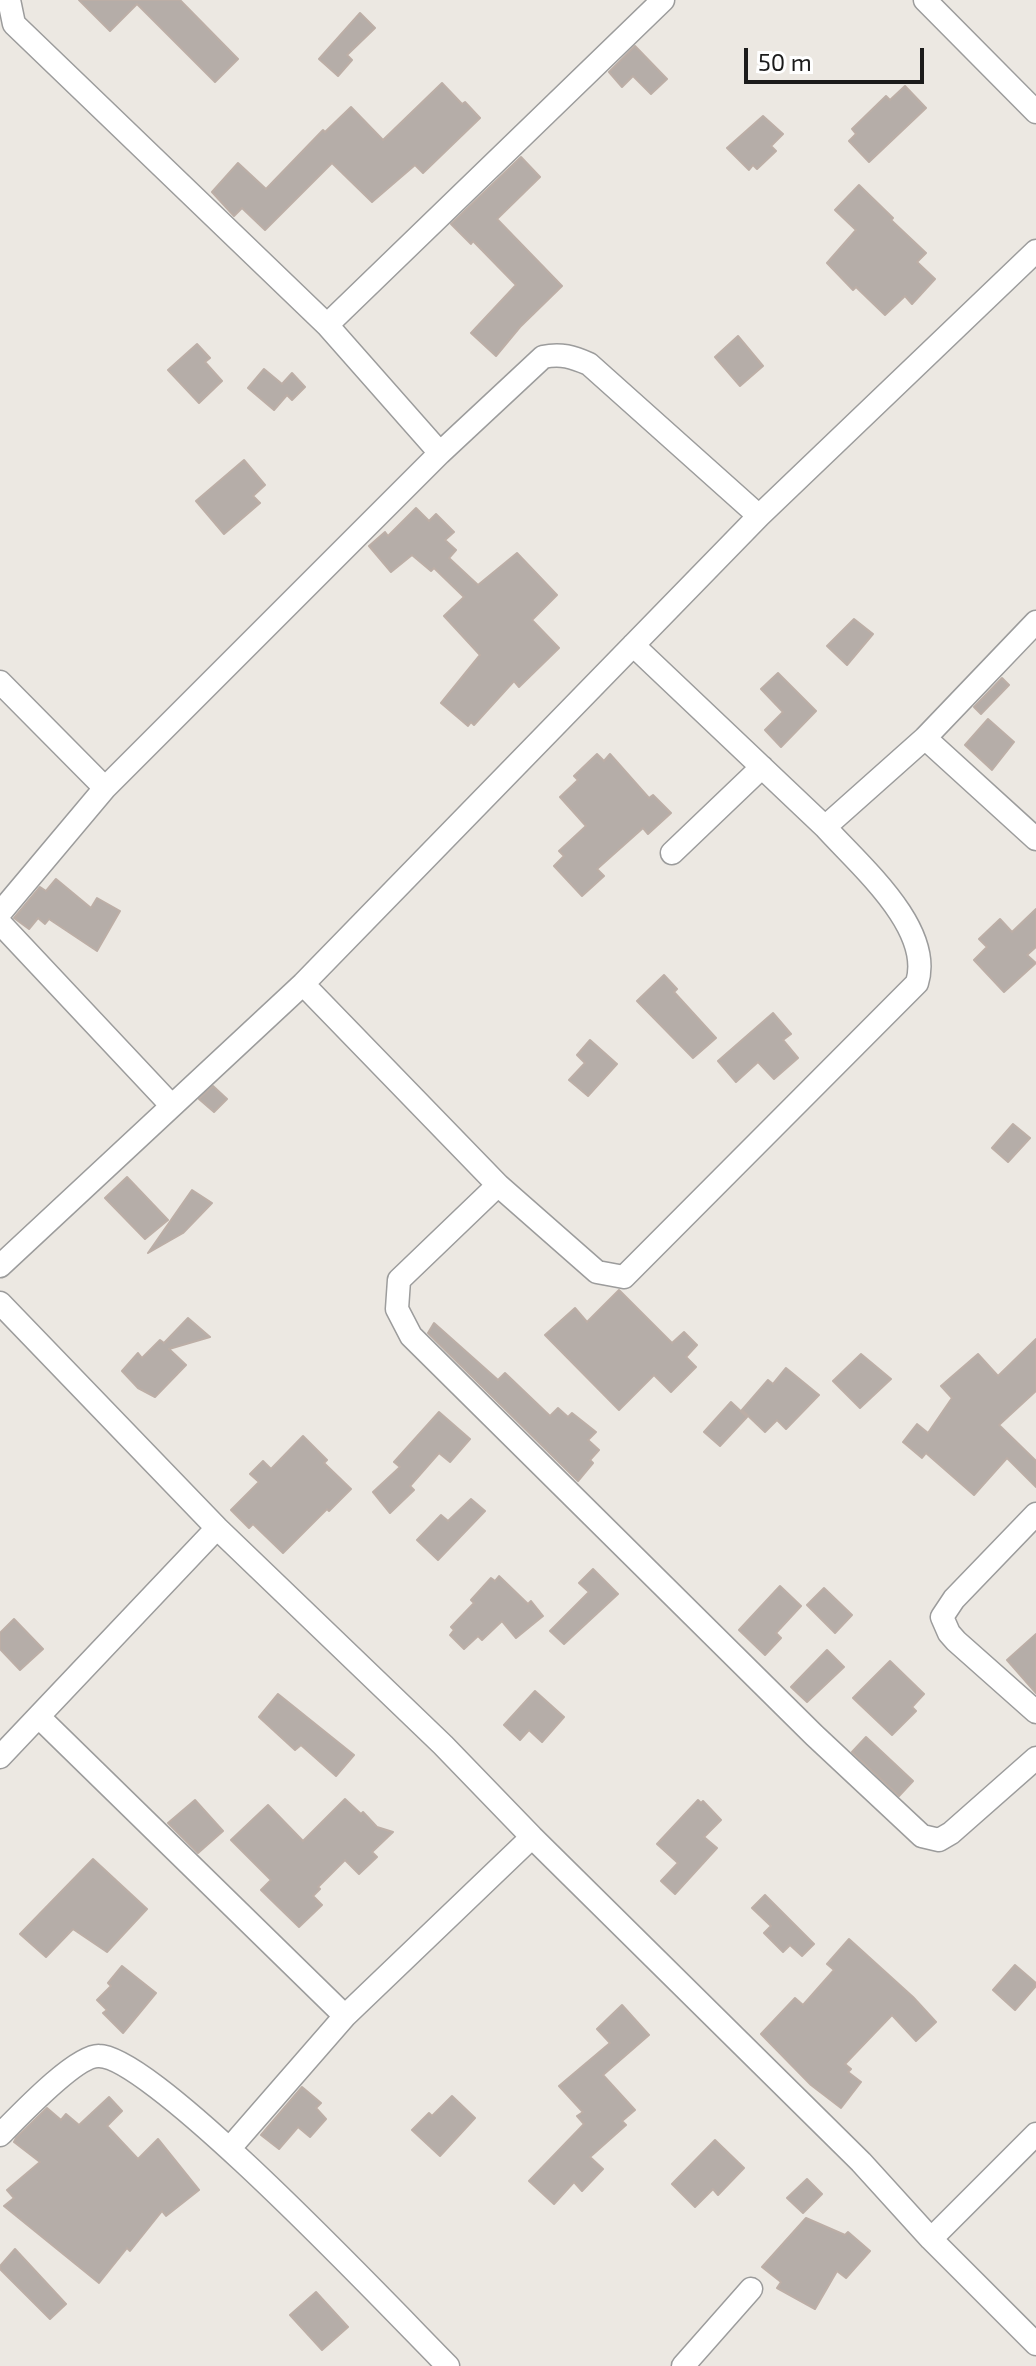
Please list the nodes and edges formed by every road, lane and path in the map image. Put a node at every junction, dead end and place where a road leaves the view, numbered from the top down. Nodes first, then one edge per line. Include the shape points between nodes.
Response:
1 (9, 0) edge
2 (663, 0) edge
3 (925, 0) edge
4 (1036, 112) edge
5 (1036, 251) edge
6 (327, 325) junction
7 (440, 453) junction
8 (759, 516) junction
9 (1036, 622) edge
10 (633, 645) junction
11 (0, 682) edge
12 (925, 738) junction
13 (762, 767) junction
14 (105, 788) junction
15 (825, 827) junction
16 (1036, 839) edge
17 (672, 853) dead end
18 (0, 913) edge
19 (0, 923) edge
20 (303, 984) junction
21 (171, 1105) junction
22 (498, 1185) junction
23 (0, 1266) edge
24 (0, 1303) edge
25 (1036, 1514) edge
26 (217, 1528) junction
27 (1036, 1712) edge
28 (39, 1717) junction
29 (0, 1757) edge
30 (1036, 1758) edge
31 (532, 1837) junction
32 (345, 2016) junction
33 (1036, 2134) edge
34 (0, 2135) edge
35 (230, 2148) junction
36 (931, 2239) junction
37 (751, 2289) dead end
38 (1036, 2344) edge
39 (448, 2366) edge
40 (683, 2366) edge

1 - 6 street via 14,24
2 - 6 street
3 - 4 street
5 - 8 street
6 - 7 street
7 - 8 street via 543,357 574,357 589,364
7 - 14 street
8 - 10 street
9 - 12 street
10 - 13 street
10 - 20 street
11 - 14 street
12 - 15 street
12 - 16 street
13 - 15 street
13 - 17 street
14 - 18 street
15 - 22 street via 912,929 921,969 917,983 624,1277 597,1272
19 - 21 street
20 - 21 street
20 - 22 street
21 - 23 street
22 - 30 street via 399,1280 397,1309 411,1336 922,1836 939,1840 951,1833
24 - 26 street
25 - 27 street via 942,1617 956,1641
26 - 28 street
26 - 31 street
28 - 29 street
28 - 32 street
31 - 32 street
31 - 36 street via 861,2162
32 - 35 street
33 - 36 street
34 - 35 street via 70,2069 96,2055 118,2059
35 - 39 street
36 - 38 street
37 - 40 street

